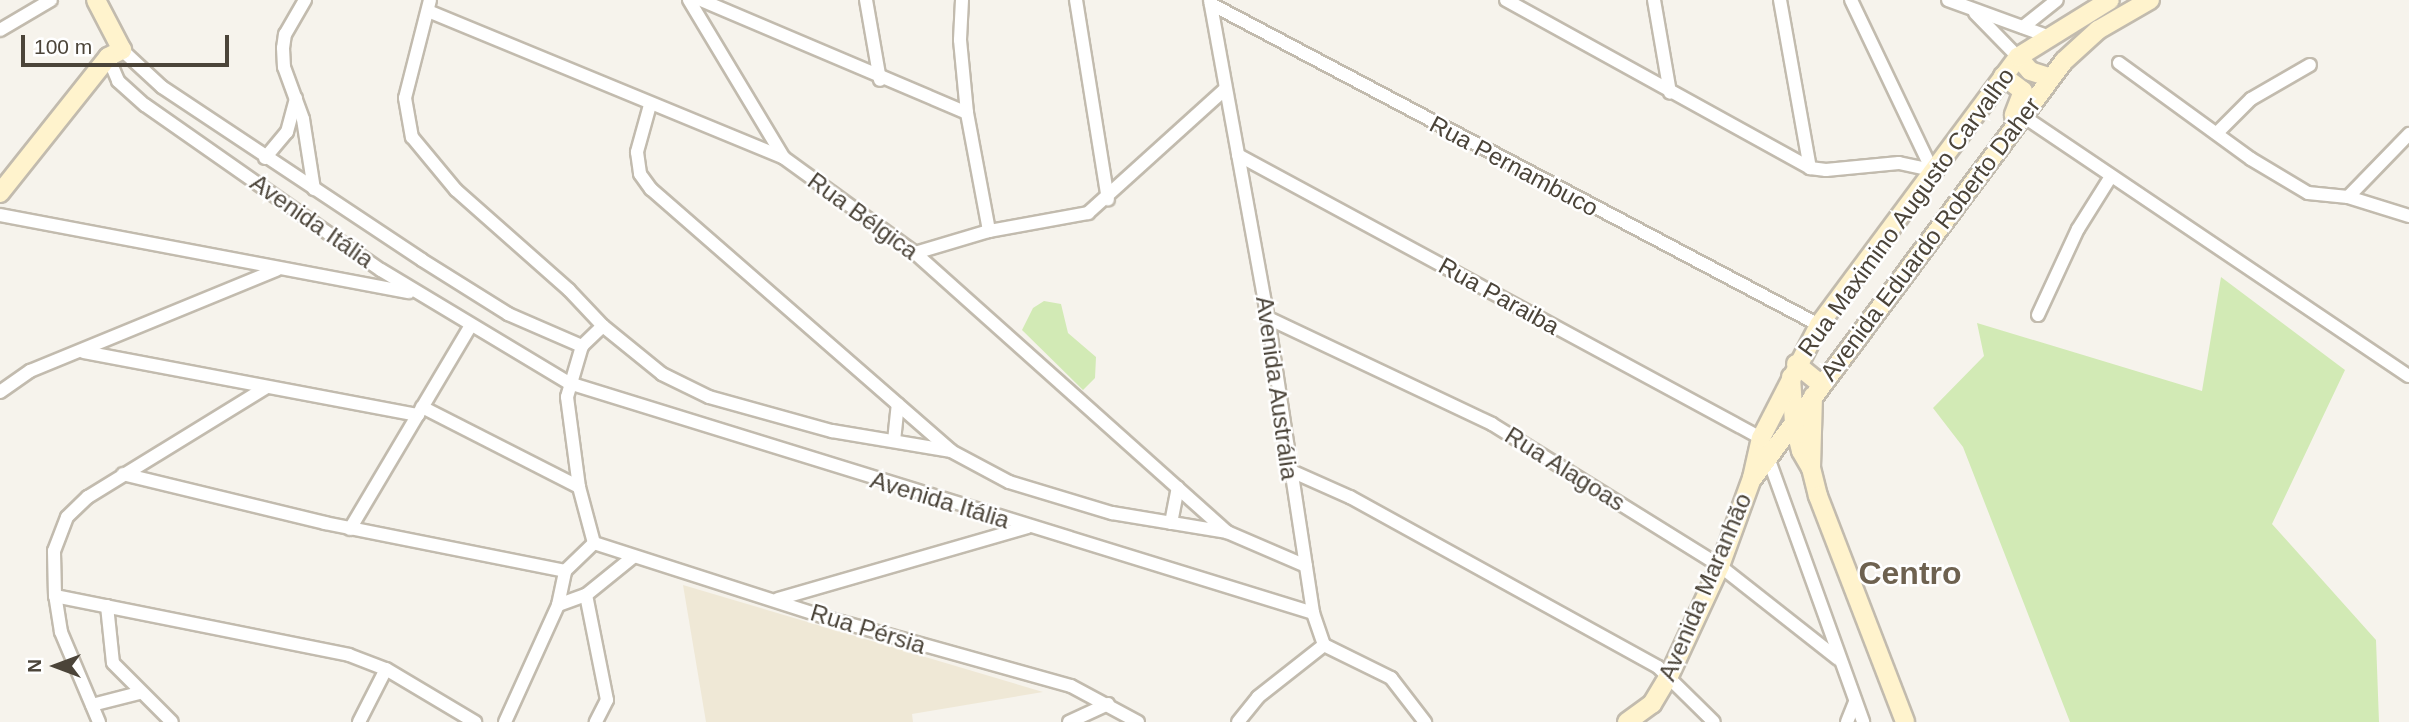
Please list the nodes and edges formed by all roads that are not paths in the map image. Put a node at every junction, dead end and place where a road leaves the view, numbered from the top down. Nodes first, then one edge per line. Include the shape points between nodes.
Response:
1 (51, 0) edge
2 (96, 0) edge
3 (305, 0) edge
4 (690, 0) edge
5 (701, 0) edge
6 (866, 0) edge
7 (962, 0) edge
8 (1076, 0) edge
9 (1506, 0) edge
10 (1654, 0) edge
11 (1780, 0) edge
12 (1851, 0) edge
13 (1948, 0) edge
14 (2057, 0) edge
15 (2150, 0) edge
16 (2105, 1) edge
17 (1210, 2) edge
18 (429, 6) edge
19 (1973, 10) junction
20 (2023, 27) junction
21 (0, 30) edge
22 (2048, 36) junction
23 (115, 53) junction
24 (2018, 57) junction
25 (2064, 61) junction
26 (2119, 63) dead end
27 (2309, 65) dead end
28 (2003, 76) junction
29 (2051, 78) junction
30 (880, 80) junction
31 (1224, 90) junction
32 (1670, 93) junction
33 (296, 97) junction
34 (650, 105) junction
35 (967, 113) junction
36 (2023, 116) junction
37 (2217, 133) junction
38 (2409, 134) edge
39 (2001, 140) junction
40 (1238, 155) junction
41 (265, 158) junction
42 (784, 158) junction
43 (1810, 167) junction
44 (1932, 170) junction
45 (2110, 178) junction
46 (314, 189) junction
47 (0, 193) edge
48 (2348, 197) junction
49 (1108, 199) junction
50 (0, 215) edge
51 (2409, 216) edge
52 (989, 231) junction
53 (915, 253) junction
54 (276, 270) junction
55 (418, 294) junction
56 (2038, 315) dead end
57 (1268, 318) junction
58 (471, 325) junction
59 (1819, 325) junction
60 (603, 326) junction
61 (582, 346) junction
62 (84, 352) junction
63 (1793, 369) junction
64 (2409, 376) edge
65 (569, 383) junction
66 (265, 388) junction
67 (1817, 390) junction
68 (0, 392) edge
69 (898, 404) junction
70 (420, 411) junction
71 (1794, 423) junction
72 (1761, 438) junction
73 (894, 440) junction
74 (951, 451) junction
75 (1770, 460) junction
76 (1811, 468) junction
77 (1289, 470) junction
78 (123, 474) junction
79 (1752, 478) junction
80 (579, 487) junction
81 (1178, 488) junction
82 (1171, 523) junction
83 (1028, 527) junction
84 (350, 529) junction
85 (1227, 532) junction
86 (594, 543) junction
87 (633, 557) junction
88 (1306, 566) junction
89 (1720, 566) junction
90 (565, 571) junction
91 (586, 595) junction
92 (55, 596) junction
93 (778, 599) junction
94 (558, 605) junction
95 (107, 606) junction
96 (1313, 613) junction
97 (1324, 645) junction
98 (1838, 659) junction
99 (386, 669) junction
100 (1669, 676) junction
101 (139, 693) junction
102 (1855, 702) junction
103 (1108, 704) junction
104 (92, 705) junction
105 (99, 722) edge
106 (172, 722) edge
107 (359, 722) edge
108 (475, 722) edge
109 (505, 722) edge
110 (596, 722) edge
111 (1069, 722) edge
112 (1138, 722) edge
113 (1238, 722) edge
114 (1425, 722) edge
115 (1627, 722) edge
116 (1714, 722) edge
117 (1847, 722) edge
118 (1863, 722) edge
119 (1905, 722) edge

1 - 21 street
2 - 23 main road, Avenida Itália
3 - 33 street via 285,34 283,48 284,67
4 - 42 street
5 - 30 street
6 - 30 street
7 - 35 street via 960,40
8 - 49 street
9 - 32 street
10 - 32 street
11 - 43 street
12 - 44 street
13 - 19 street
14 - 20 street
15 - 25 main road, Avenida Eduardo Roberto Daher via 2098,30
16 - 22 main road
17 - 31 street, Avenida Austrália
17 - 59 street, Rua Pernambuco
18 - 34 street, Rua Bélgica
18 - 60 street, Avenida Itália via 405,98 412,137 456,190
19 - 20 street
19 - 24 street
20 - 22 street
22 - 24 main road, Rua Maximino Augusto Carvalho
22 - 25 main road via 2058,43
23 - 41 street, Avenida Itália
23 - 47 main road
23 - 55 street, Avenida Itália via 118,81 145,105
24 - 28 main road, Rua Maximino Augusto Carvalho
24 - 29 main road via 2030,71
25 - 29 main road, Avenida Eduardo Roberto Daher
26 - 37 street
27 - 37 street via 2251,99
28 - 39 main road via 2023,91
28 - 44 main road, Rua Maximino Augusto Carvalho
29 - 36 main road, Avenida Eduardo Roberto Daher
30 - 35 street
31 - 40 street, Avenida Austrália
31 - 49 street
32 - 43 street
33 - 41 street via 287,132
33 - 46 street
34 - 42 street, Rua Bélgica
34 - 69 street via 637,152 640,174 651,189
35 - 52 street
36 - 39 main road, Avenida Eduardo Roberto Daher
36 - 45 street
37 - 48 street via 2308,193
38 - 48 street
39 - 67 main road, Avenida Eduardo Roberto Daher
40 - 57 street, Avenida Austrália
40 - 72 street, Rua Paraiba
41 - 46 street, Avenida Itália
42 - 53 street, Rua Bélgica
43 - 44 street via 1826,170 1899,163
44 - 59 main road, Rua Maximino Augusto Carvalho
45 - 56 street via 2055,273
45 - 64 street
46 - 61 street, Avenida Itália via 508,314
48 - 51 street
49 - 52 street via 1088,213 1061,221
50 - 54 street
52 - 53 street
53 - 81 street, Rua Bélgica
54 - 55 street
54 - 62 street
55 - 58 street, Avenida Itália
57 - 77 street, Avenida Austrália
57 - 89 street, Rua Alagoas via 1492,424
58 - 65 street, Avenida Itália
58 - 70 street
59 - 63 main road, Rua Maximino Augusto Carvalho
60 - 61 street
60 - 73 street, Avenida Itália via 662,374 692,390 832,431
61 - 65 street
62 - 66 street
62 - 68 street via 30,371
63 - 67 main road
63 - 71 main road
63 - 72 main road, Rua Maximino Augusto Carvalho
65 - 80 street via 570,432
65 - 83 street, Avenida Itália
66 - 70 street
66 - 78 street
67 - 71 main road
67 - 76 main road, Avenida Eduardo Roberto Daher
69 - 73 street
69 - 74 street
70 - 80 street
70 - 84 street
71 - 75 main road
71 - 76 main road
72 - 75 street
72 - 79 main road, Avenida Maranhão
73 - 74 street, Avenida Itália
74 - 82 street via 1009,482 1112,513
75 - 79 main road
75 - 98 street
76 - 119 main road, Avenida Eduardo Roberto Daher via 1828,525
77 - 88 street, Avenida Austrália
77 - 100 street via 1350,497
78 - 84 street
78 - 92 street via 88,496 67,517 54,551
79 - 89 main road, Avenida Maranhão
80 - 86 street
81 - 82 street
81 - 85 street, Rua Bélgica
82 - 85 street
83 - 93 street
83 - 96 street, Avenida Itália via 1172,566
84 - 90 street
85 - 88 street
86 - 87 street, Rua Pérsia
86 - 90 street
87 - 91 street
87 - 93 street, Rua Pérsia
88 - 96 street, Avenida Austrália
89 - 98 street, Rua Alagoas
89 - 100 main road, Avenida Maranhão
90 - 94 street
91 - 94 street
91 - 110 street via 607,700
92 - 95 street
92 - 104 street via 61,632
93 - 103 street, Rua Pérsia via 871,631 1071,686
94 - 109 street
95 - 99 street via 349,655
95 - 101 street via 113,663
96 - 97 street, Avenida Austrália
97 - 113 street via 1258,697
97 - 114 street via 1391,678
98 - 102 street
99 - 107 street
99 - 108 street
100 - 115 main road, Avenida Maranhão via 1652,704
100 - 116 street
101 - 104 street
101 - 106 street
102 - 117 street
102 - 118 street
103 - 111 street
103 - 112 street, Rua Pérsia
104 - 105 street

